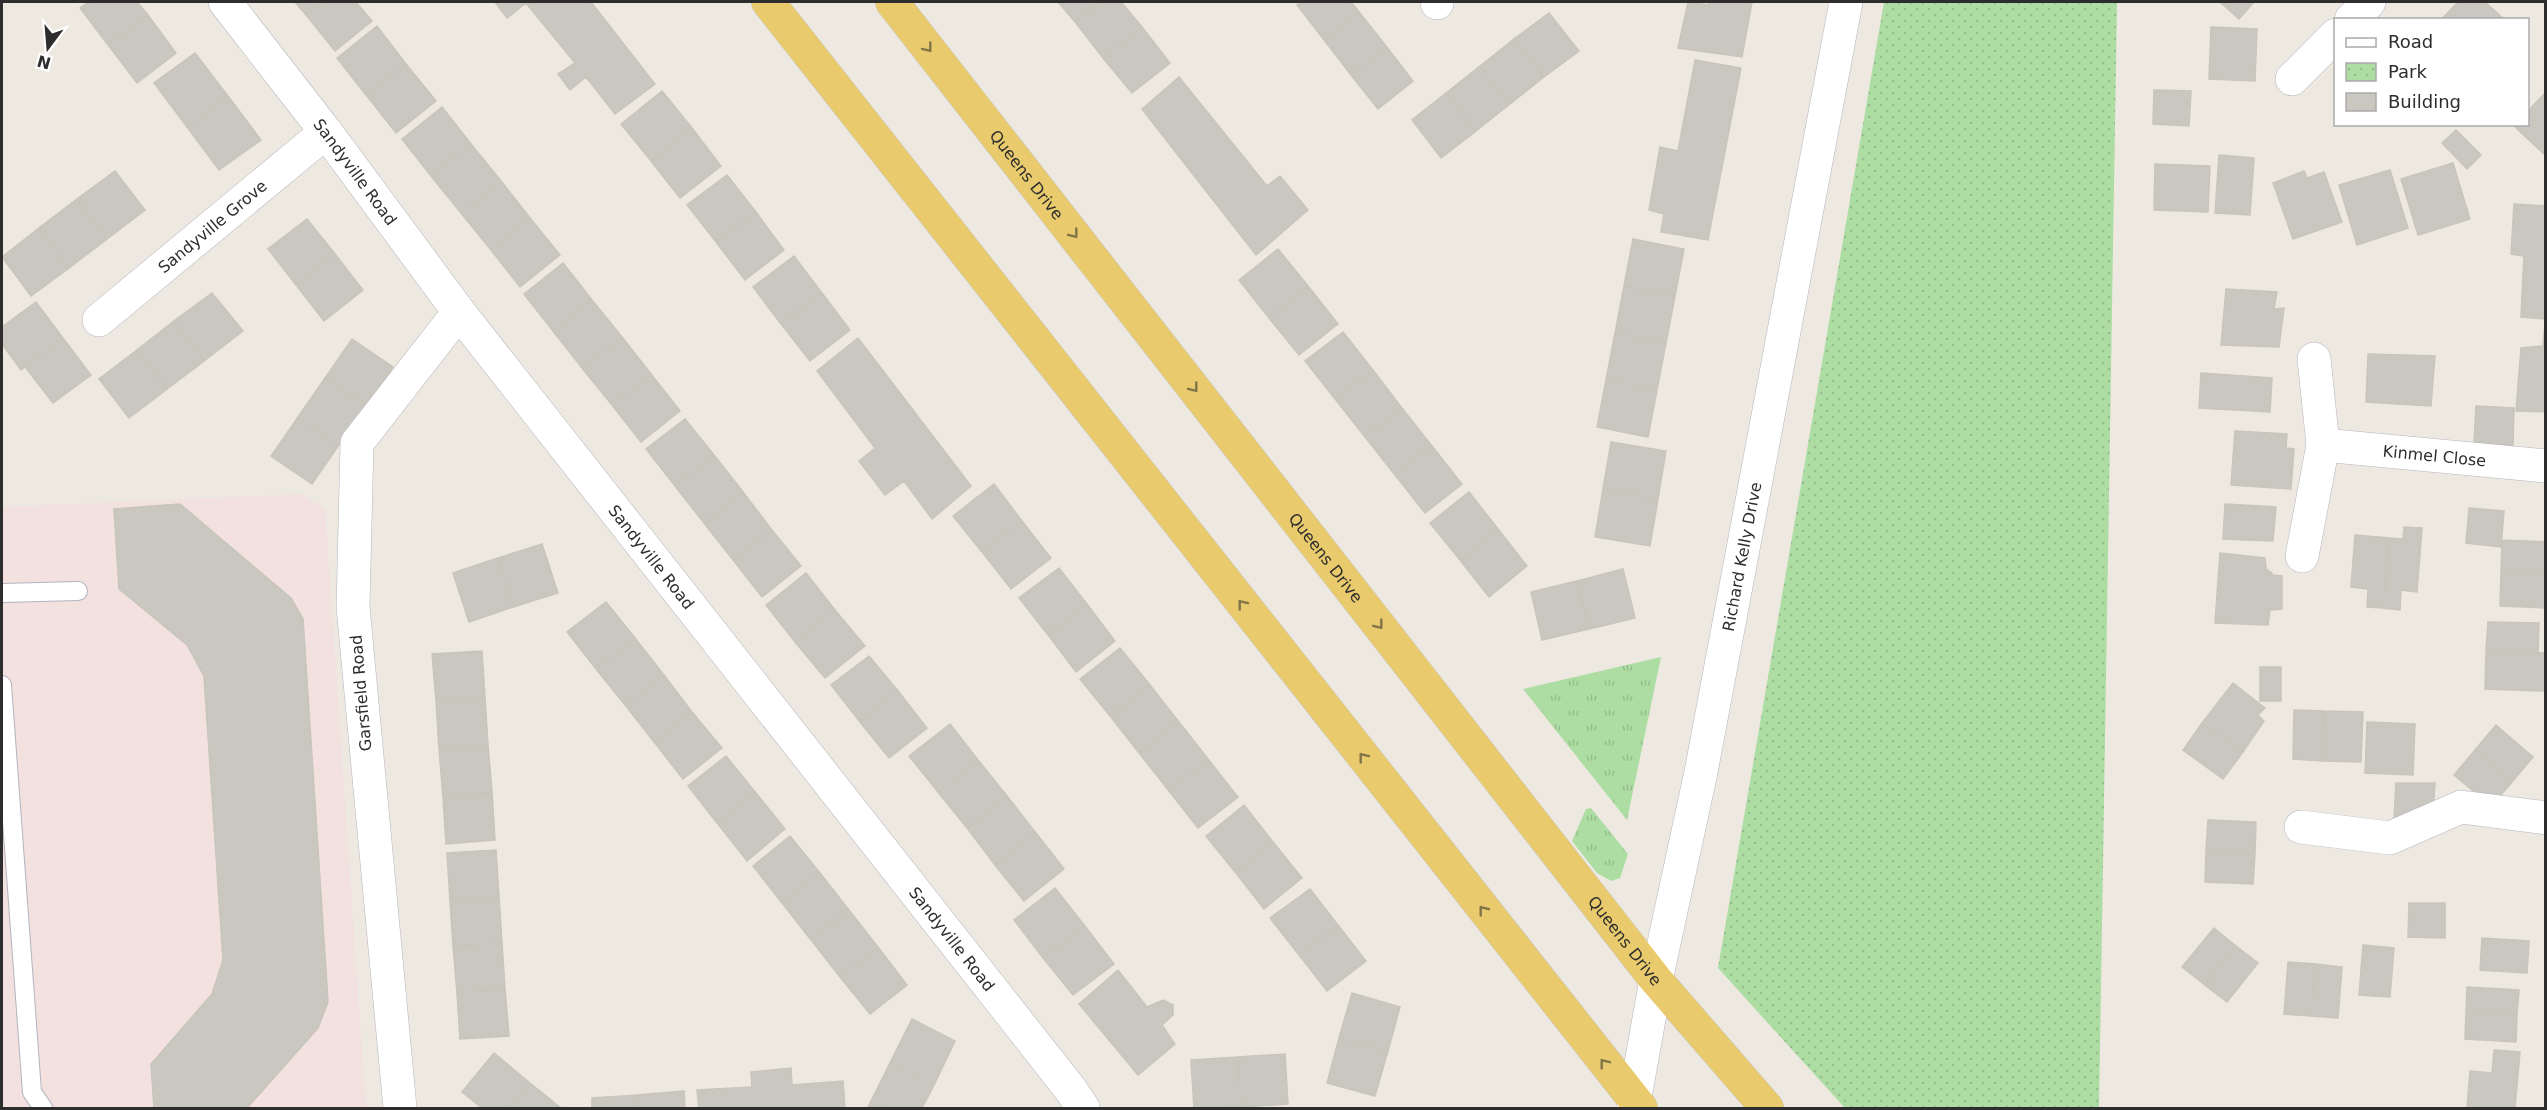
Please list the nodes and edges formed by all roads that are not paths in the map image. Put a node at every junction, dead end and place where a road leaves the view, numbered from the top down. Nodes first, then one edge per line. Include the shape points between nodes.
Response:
1 (225, 2) edge
2 (768, 2) edge
3 (892, 2) edge
4 (1846, 2) edge
5 (2368, 2) edge
6 (2353, 18) edge
7 (2334, 37) edge
8 (2292, 79) dead end
9 (326, 132) junction
10 (459, 312) junction
11 (99, 320) dead end
12 (2314, 359) dead end
13 (2323, 445) junction
14 (2546, 466) edge
15 (2302, 556) dead end
16 (78, 591) dead end
17 (2, 593) edge
18 (2, 685) edge
19 (2546, 818) edge
20 (2301, 827) dead end
21 (1656, 980) junction
22 (1636, 1106) edge
23 (43, 1108) edge
24 (400, 1108) edge
25 (1083, 1108) edge
26 (1767, 1108) edge

1 - 9 street, Sandyville Road
22 -> 2 highway
3 -> 21 highway, Queens Drive
4 - 21 street, Richard Kelly Drive via 1701,772
5 - 6 street
7 - 8 street
9 - 10 street, Sandyville Road
9 - 11 street, Sandyville Grove
10 - 24 street, Garsfield Road via 357,444 353,607
10 - 25 street, Sandyville Road
12 - 13 street
13 - 14 street, Kinmel Close
13 - 15 street
16 - 17 lane
18 - 23 lane via 32,1092
19 - 20 street via 2461,807 2390,838
21 - 22 street, Richard Kelly Drive
21 - 26 highway, Queens Drive

